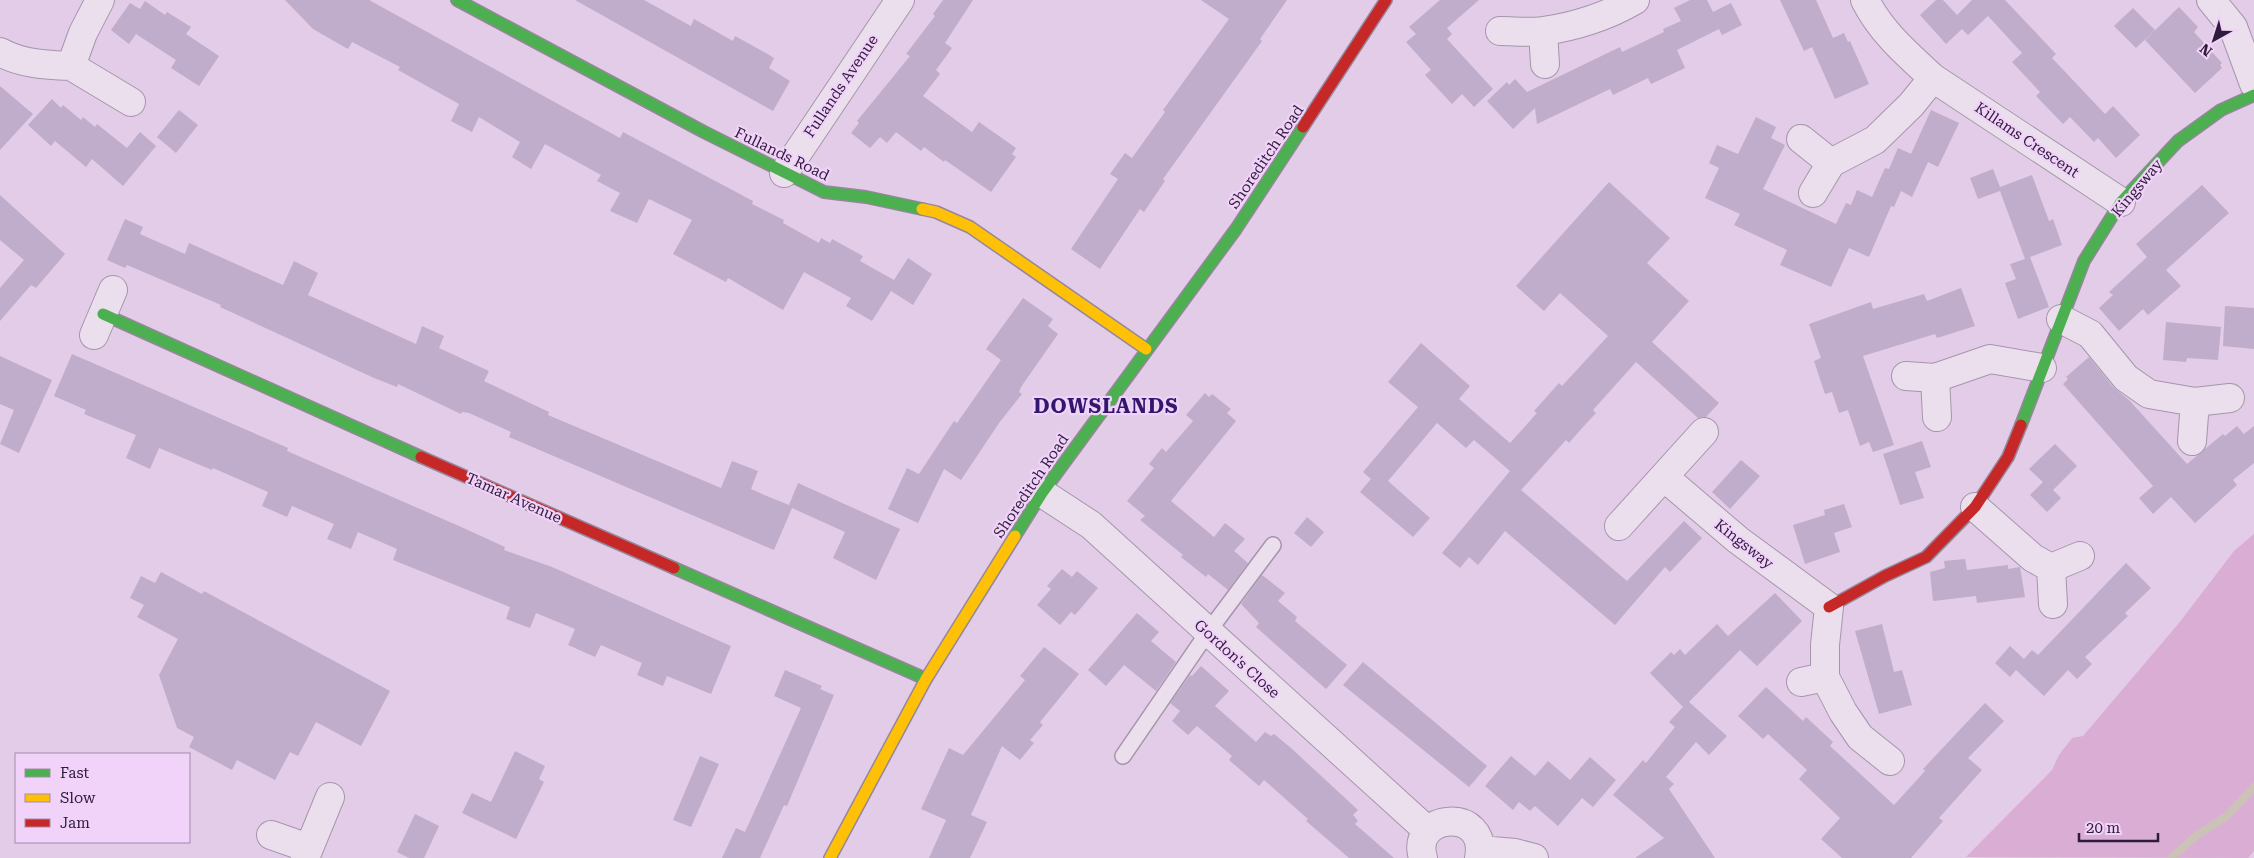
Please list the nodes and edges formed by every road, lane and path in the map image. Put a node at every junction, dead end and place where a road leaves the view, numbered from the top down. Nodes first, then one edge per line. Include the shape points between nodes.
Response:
1 (100, 0) edge
2 (456, 0) edge
3 (900, 0) edge
4 (1386, 0) edge
5 (1635, 0) edge
6 (1865, 0) edge
7 (2211, 0) edge
8 (1500, 31) dead end
9 (1543, 31) junction
10 (0, 52) edge
11 (1545, 64) dead end
12 (71, 66) junction
13 (1933, 78) junction
14 (2254, 84) edge
15 (2254, 95) edge
16 (131, 102) dead end
17 (1801, 139) dead end
18 (1831, 163) junction
19 (784, 174) junction
20 (1813, 193) dead end
21 (2121, 202) junction
22 (104, 313) dead end
23 (2061, 319) junction
24 (1146, 349) junction
25 (2042, 368) junction
26 (1906, 376) dead end
27 (1935, 378) junction
28 (2230, 398) dead end
29 (2195, 402) junction
30 (1937, 417) dead end
31 (1704, 432) dead end
32 (2192, 441) dead end
33 (1664, 477) junction
34 (1042, 493) junction
35 (1975, 507) junction
36 (1619, 526) dead end
37 (1273, 545) dead end
38 (2080, 556) dead end
39 (2051, 568) junction
40 (2053, 604) dead end
41 (1829, 607) junction
42 (1208, 632) junction
43 (926, 679) junction
44 (1123, 756) dead end
45 (1890, 761) dead end
46 (330, 797) dead end
47 (1428, 831) junction
48 (271, 836) dead end
49 (306, 853) edge
50 (1479, 854) edge
51 (830, 858) edge
52 (1423, 858) edge
53 (1534, 858) edge

1 - 12 street
2 - 19 street, Fullands Road
3 - 19 street, Fullands Avenue
4 - 24 street, Shoreditch Road via 1236,229
5 - 9 street via 1591,19
6 - 13 street, Killams Crescent via 1875,19 1900,48
7 - 14 street via 2233,27
8 - 9 street
9 - 11 street
10 - 12 street via 13,59 42,65
12 - 16 street
13 - 18 street via 1875,140
13 - 21 street, Killams Crescent
15 - 21 street, Kingsway via 2221,110 2178,141
17 - 18 street
18 - 20 street
19 - 24 street, Fullands Road via 824,192 936,212 970,227
21 - 23 street, Kingsway via 2084,261
22 - 43 street, Tamar Avenue via 347,424
23 - 25 street, Kingsway
23 - 29 street via 2090,334 2126,378 2150,394
24 - 34 street, Shoreditch Road
25 - 27 street via 1990,359
25 - 35 street, Kingsway via 2008,457
26 - 27 street
27 - 30 street
28 - 29 street
29 - 32 street
31 - 33 street
33 - 36 street
33 - 41 street, Kingsway via 1738,540
34 - 42 street, Gordon's Close via 1091,526
34 - 43 street, Shoreditch Road
35 - 39 street via 2032,558
35 - 41 street, Kingsway via 1926,557
37 - 42 lane
38 - 39 street
39 - 40 street
41 - 45 street via 1825,645 1813,679 1843,712 1860,737
42 - 44 lane
42 - 47 street, Gordon's Close
43 - 51 street, Shoreditch Road
46 - 49 street
47 - 50 street via 1449,820 1461,822 1478,838
47 - 52 street via 1423,841
48 - 49 street
50 - 53 street via 1515,853

